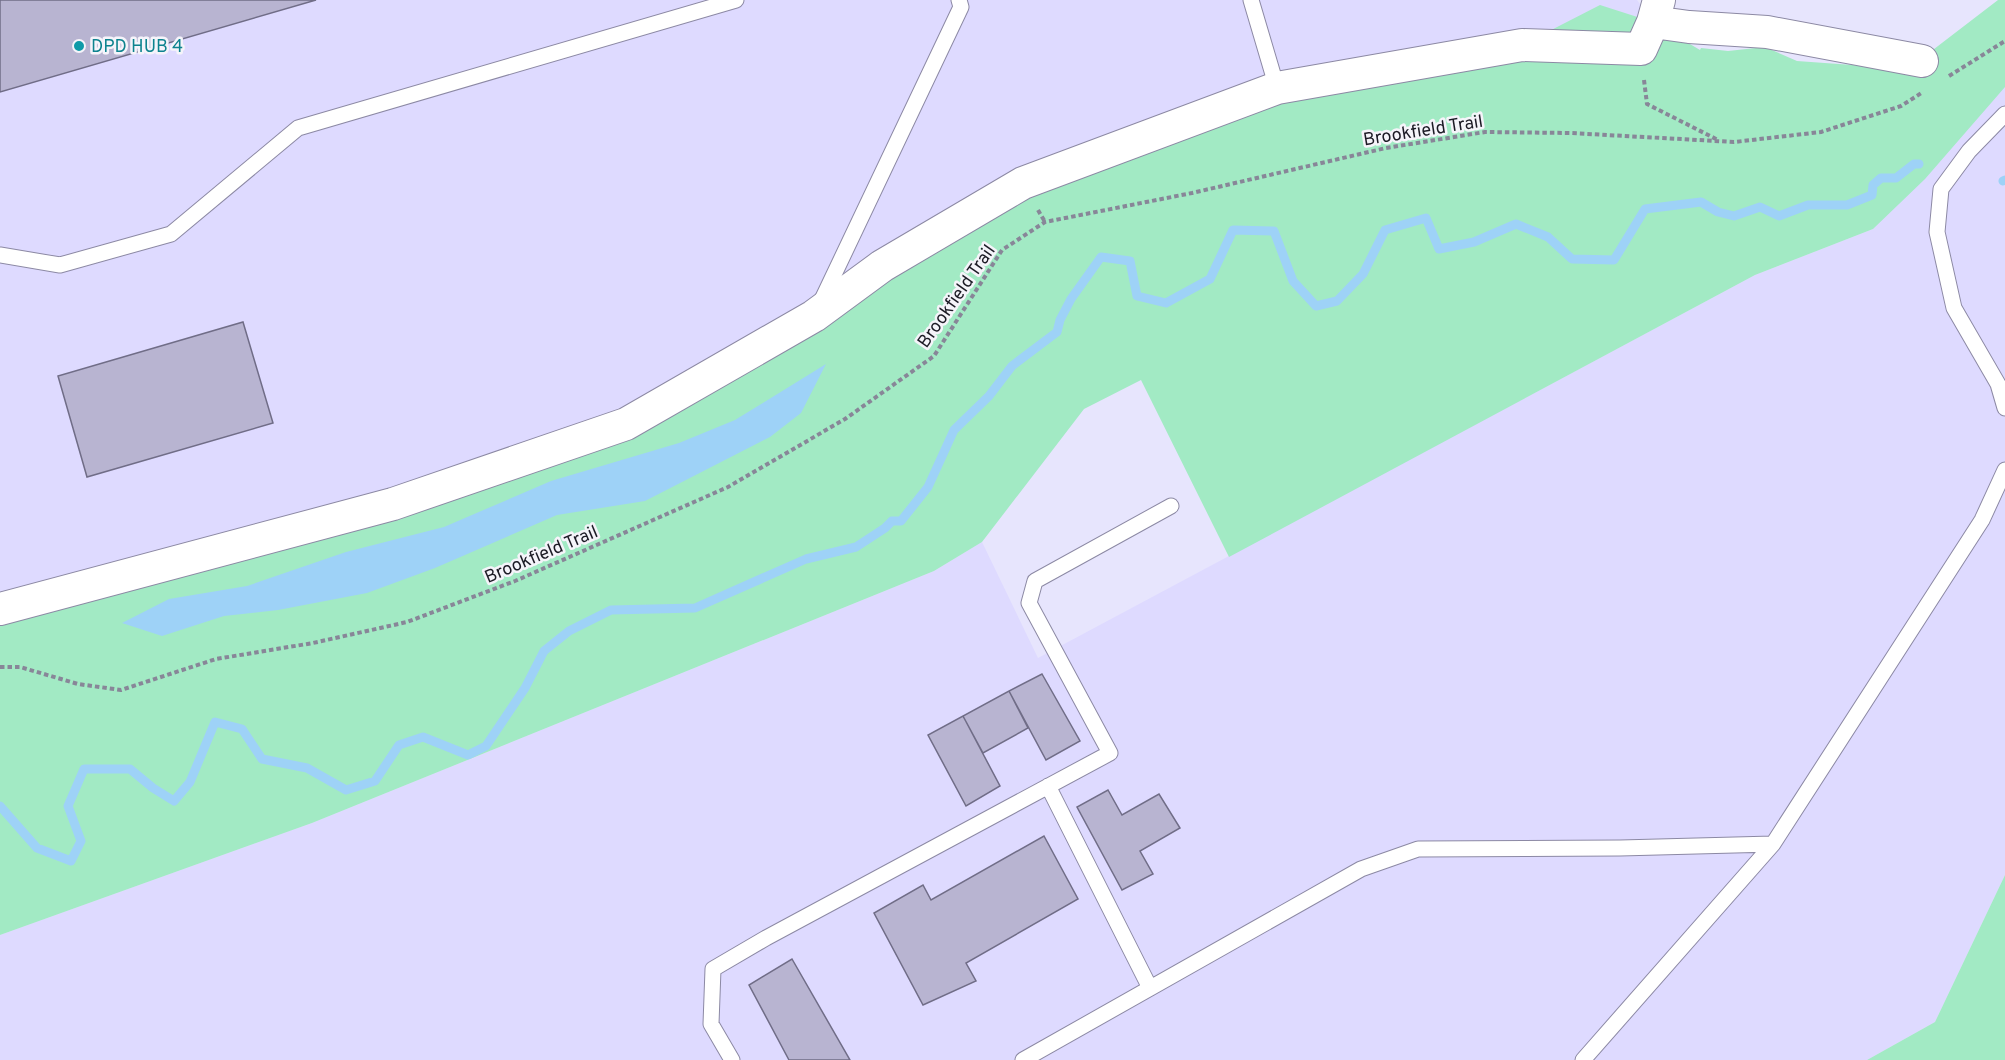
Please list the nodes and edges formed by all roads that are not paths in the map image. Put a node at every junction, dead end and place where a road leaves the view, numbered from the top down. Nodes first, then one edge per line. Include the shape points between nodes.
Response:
1 (735, 0) edge
2 (959, 0) edge
3 (1251, 0) edge
4 (1651, 24) edge
5 (1933, 75) road end
6 (1276, 88) junction
7 (2005, 114) edge
8 (0, 255) edge
9 (814, 316) junction
10 (2005, 408) edge
11 (2005, 470) edge
12 (1171, 506) dead end
13 (0, 609) edge
14 (1048, 786) junction
15 (1773, 844) junction
16 (1150, 988) junction
17 (732, 1060) edge
18 (1023, 1060) edge
19 (1583, 1060) edge

1 - 8 lane via 298,128 171,234 60,265
2 - 9 lane via 960,7
3 - 6 lane
4 - 5 street via 1767,32
4 - 6 street
6 - 9 street via 1023,183 882,266
7 - 10 lane via 1969,151 1941,189 1937,232 1954,308 1998,384
9 - 13 street via 626,424 393,504
11 - 15 lane via 1982,520
12 - 14 lane via 1035,581 1029,603 1110,753
14 - 16 lane
14 - 17 lane via 713,969 711,1024
15 - 16 lane via 1418,849 1361,869
15 - 19 lane
16 - 18 lane

